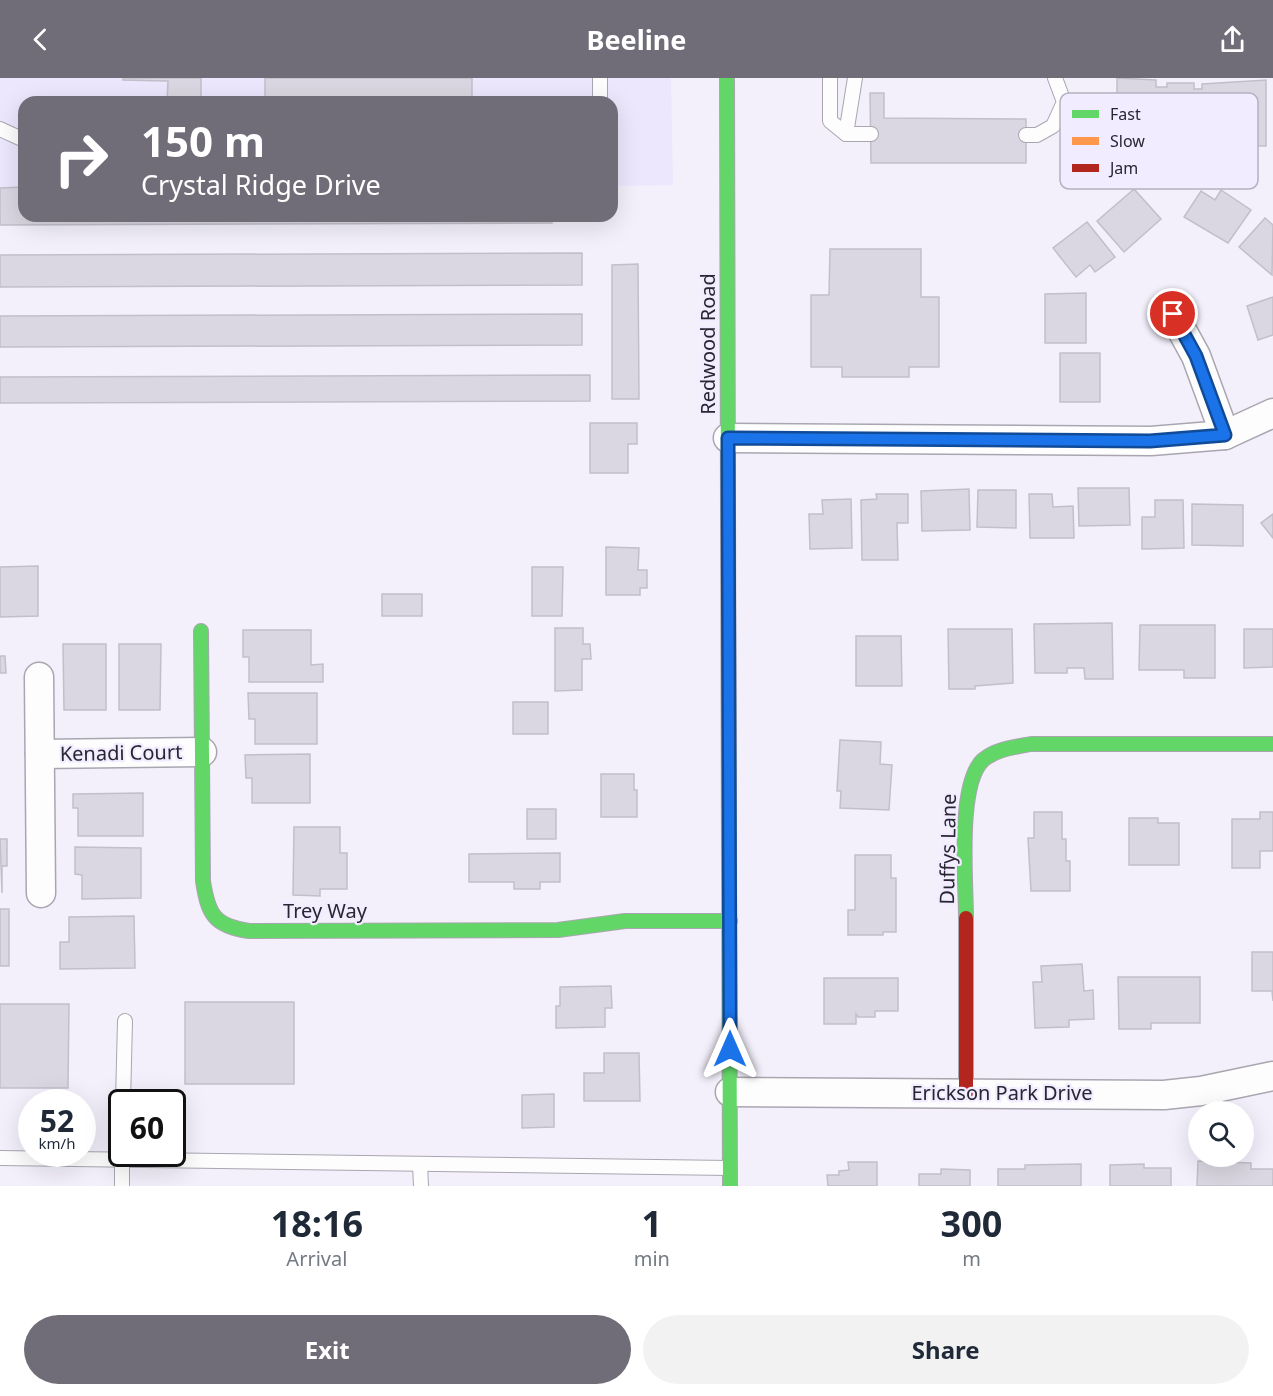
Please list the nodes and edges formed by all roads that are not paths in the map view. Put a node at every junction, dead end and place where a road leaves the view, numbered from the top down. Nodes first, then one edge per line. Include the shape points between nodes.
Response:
1 (600, 78) edge
2 (727, 78) edge
3 (830, 78) edge
4 (855, 78) edge
5 (1055, 78) edge
6 (1061, 93) edge
7 (600, 96) edge
8 (1060, 111) edge
9 (0, 129) edge
10 (846, 134) junction
11 (870, 134) dead end
12 (1026, 135) dead end
13 (18, 137) edge
14 (1173, 314) dead end
15 (1273, 412) edge
16 (1225, 435) junction
17 (728, 438) junction
18 (201, 631) dead end
19 (39, 678) dead end
20 (1273, 744) edge
21 (202, 753) junction
22 (40, 754) junction
23 (41, 893) dead end
24 (730, 921) junction
25 (125, 1021) dead end
26 (1273, 1076) edge
27 (123, 1089) edge
28 (730, 1092) junction
29 (966, 1093) junction
30 (108, 1157) edge
31 (0, 1158) edge
32 (186, 1159) edge
33 (420, 1164) junction
34 (122, 1167) edge
35 (730, 1168) junction
36 (122, 1186) edge
37 (421, 1186) edge
38 (730, 1186) edge

1 - 7 lane
2 - 17 street, Redwood Road
3 - 10 lane via 830,121
4 - 10 lane
5 - 6 lane
8 - 12 lane via 1053,126 1037,135
9 - 13 lane
10 - 11 lane
14 - 16 street via 1196,356
15 - 16 street
16 - 17 street via 1150,441
17 - 24 street, Redwood Road
18 - 21 street, Trey Way
19 - 22 street, Kenadi Court
20 - 29 street, Duffys Lane via 1031,744 1006,748 981,760 969,779 966,803
21 - 22 street, Kenadi Court
21 - 24 street, Trey Way via 204,894 212,917 228,928 558,930 625,921
22 - 23 street, Kenadi Court
24 - 28 street, Redwood Road
25 - 27 lane
26 - 29 street, Erickson Park Drive via 1164,1095
28 - 29 street, Erickson Park Drive
28 - 35 street, Redwood Road
30 - 31 lane
32 - 33 lane
33 - 35 lane
33 - 37 lane
34 - 36 lane
35 - 38 street, Redwood Road

